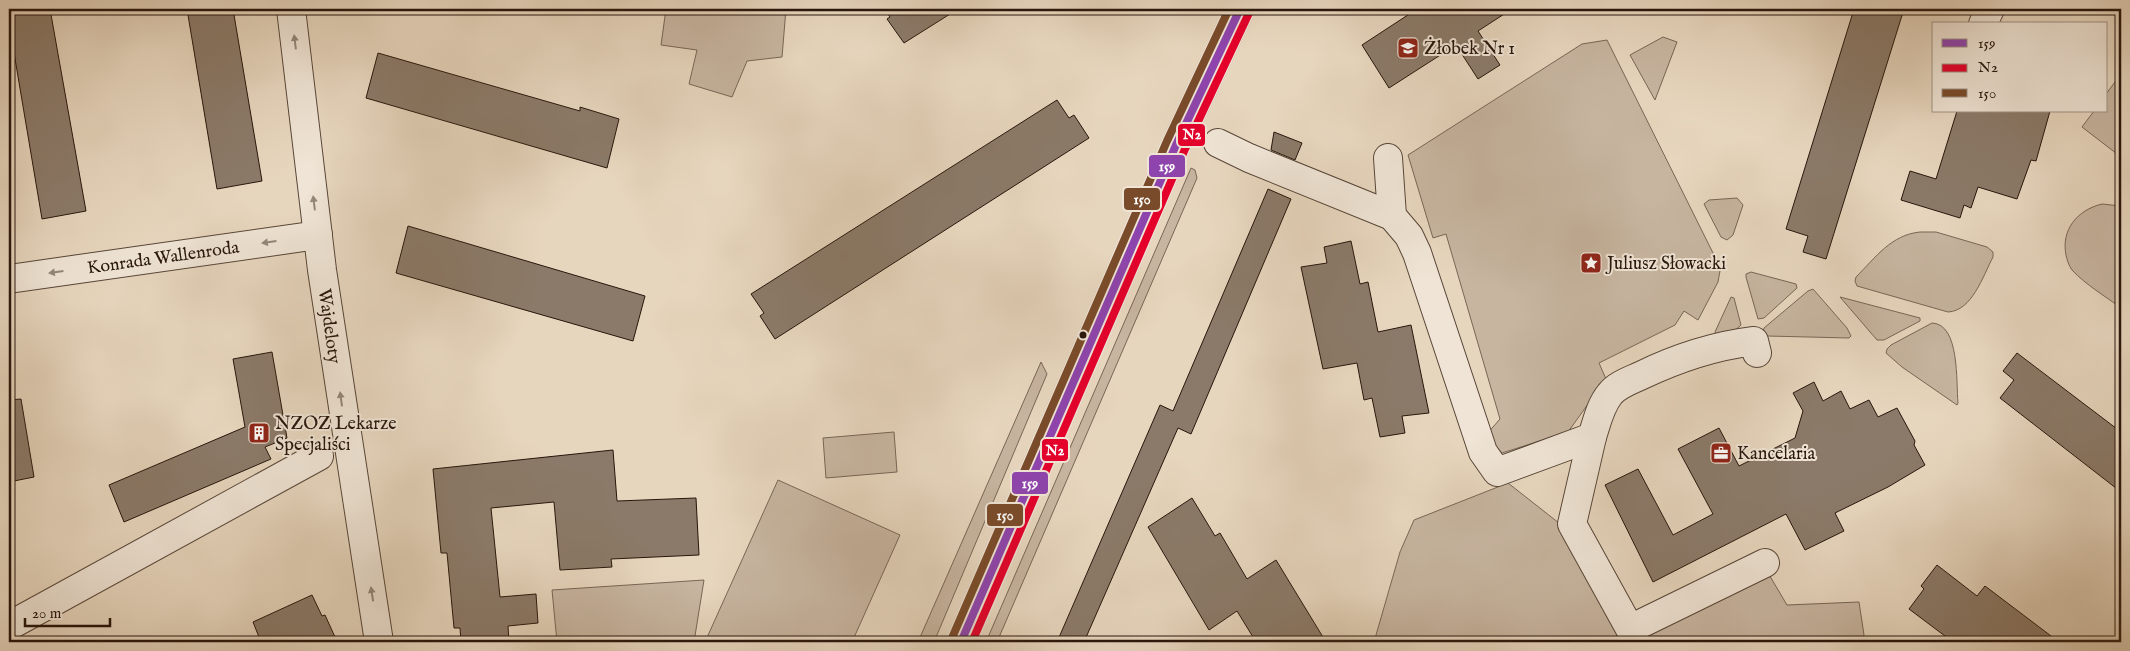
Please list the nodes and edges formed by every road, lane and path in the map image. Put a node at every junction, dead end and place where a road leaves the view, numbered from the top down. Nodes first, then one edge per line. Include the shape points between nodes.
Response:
1 (290, 9) edge
2 (1240, 9) edge
3 (1990, 9) edge
4 (1984, 22) edge
5 (1218, 143) dead end
6 (1388, 158) dead end
7 (1392, 216) junction
8 (318, 235) junction
9 (9, 279) edge
10 (1757, 353) dead end
11 (1592, 437) junction
12 (319, 456) dead end
13 (1765, 563) dead end
14 (9, 626) edge
15 (379, 642) edge
16 (961, 642) edge

8 -> 1 street, Wajdeloty
2 - 16 street via 1176,145
3 - 4 street
5 - 7 street
6 - 7 street
7 - 11 street via 1409,236 1416,253 1483,452 1497,472
8 -> 9 street, Konrada Wallenroda
15 -> 8 street, Wajdeloty
10 - 11 street via 1754,341 1730,344 1666,363 1626,382 1615,388 1604,404
11 - 13 street via 1572,524 1630,629
12 - 14 street

